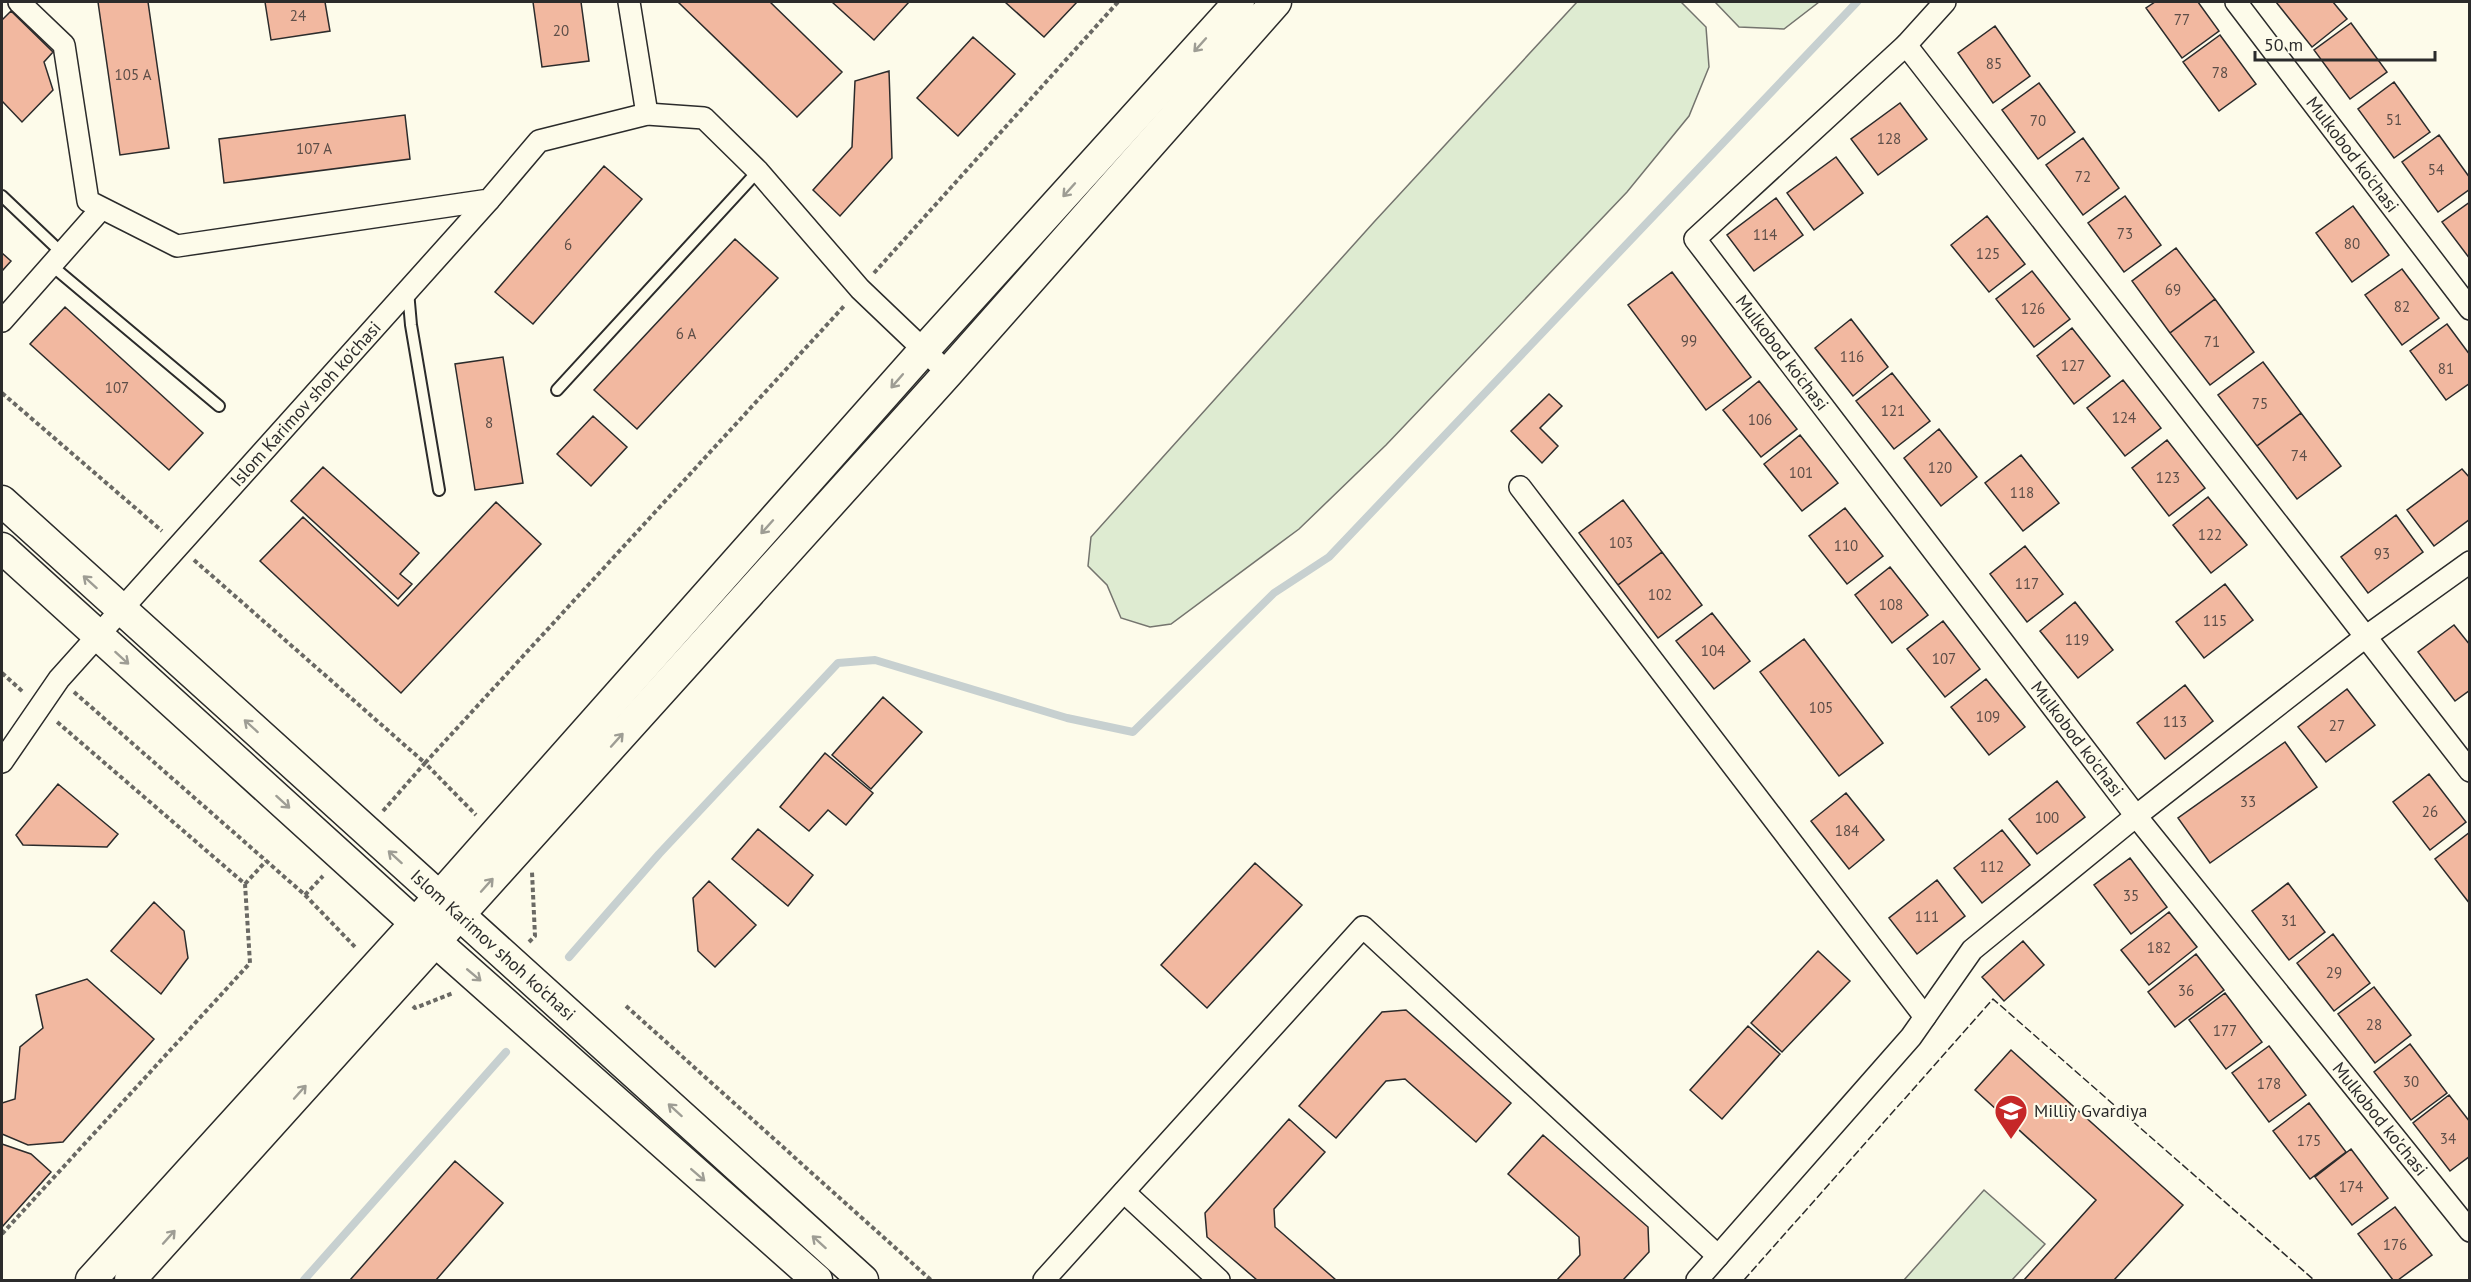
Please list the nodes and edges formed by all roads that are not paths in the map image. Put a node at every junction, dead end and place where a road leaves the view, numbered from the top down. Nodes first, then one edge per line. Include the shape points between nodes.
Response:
1 (20, 2) edge
2 (629, 2) edge
3 (1239, 2) edge
4 (1276, 2) edge
5 (1945, 2) edge
6 (2236, 2) edge
7 (1906, 45) junction
8 (647, 114) junction
9 (758, 171) junction
10 (2, 196) edge
11 (489, 200) junction
12 (101, 209) junction
13 (56, 259) junction
14 (408, 291) junction
15 (2469, 309) edge
16 (2, 321) edge
17 (924, 350) junction
18 (948, 373) junction
19 (557, 390) dead end
20 (219, 406) dead end
21 (1520, 487) dead end
22 (440, 490) dead end
23 (2, 501) edge
24 (2, 548) edge
25 (2469, 562) edge
26 (121, 610) junction
27 (98, 635) junction
28 (2364, 638) junction
29 (2, 762) edge
30 (2469, 771) edge
31 (2136, 816) junction
32 (449, 906) junction
33 (415, 922) junction
34 (436, 942) junction
35 (384, 977) junction
36 (1925, 1017) junction
37 (1124, 1192) junction
38 (2469, 1231) edge
39 (1718, 1256) junction
40 (91, 1281) edge
41 (130, 1281) edge
42 (817, 1281) edge
43 (863, 1281) edge
44 (1044, 1281) edge
45 (1219, 1281) edge
46 (1697, 1281) edge

1 - 12 street via 64,45 88,201
2 - 8 street
3 -> 17 main road
4 - 18 main road
5 - 7 street
6 - 15 street, Mulkobod ko'chasi
7 - 28 street
7 - 31 street, Mulkobod ko'chasi via 1695,239
8 - 9 street, Islom Karimov shoh ko'chasi via 704,118
8 - 11 street, Islom Karimov shoh ko'chasi via 539,141
9 - 17 street, Islom Karimov shoh ko'chasi via 860,289
9 - 19 lane
10 - 13 lane
11 - 12 street via 177,246
11 - 14 street, Islom Karimov shoh ko'chasi
12 - 13 street
13 - 16 street
13 - 20 lane
14 - 22 lane
14 - 26 street, Islom Karimov shoh ko'chasi
17 - 18 street, Islom Karimov shoh ko'chasi
17 -> 32 main road
32 -> 18 main road
21 - 36 street
26 -> 23 main road, Islom Karimov shoh ko'chasi
24 - 27 main road, Islom Karimov shoh ko'chasi
25 - 28 street
26 - 27 street, Islom Karimov shoh ko'chasi
32 -> 26 main road, Islom Karimov shoh ko'chasi
27 - 29 street via 59,679
27 -> 33 main road, Islom Karimov shoh ko'chasi
28 - 30 street
28 - 31 street
31 - 36 street via 1972,950
31 - 38 street, Mulkobod ko'chasi
32 - 33 main road
32 - 34 main road
43 -> 32 main road, Islom Karimov shoh ko'chasi
33 - 34 main road, Islom Karimov shoh ko'chasi
33 - 35 main road
34 - 35 main road
34 -> 42 main road, Islom Karimov shoh ko'chasi
35 - 40 main road
41 -> 35 main road
36 - 39 street
37 - 39 street via 1363,927
37 - 44 street
37 - 45 street
39 - 46 street

